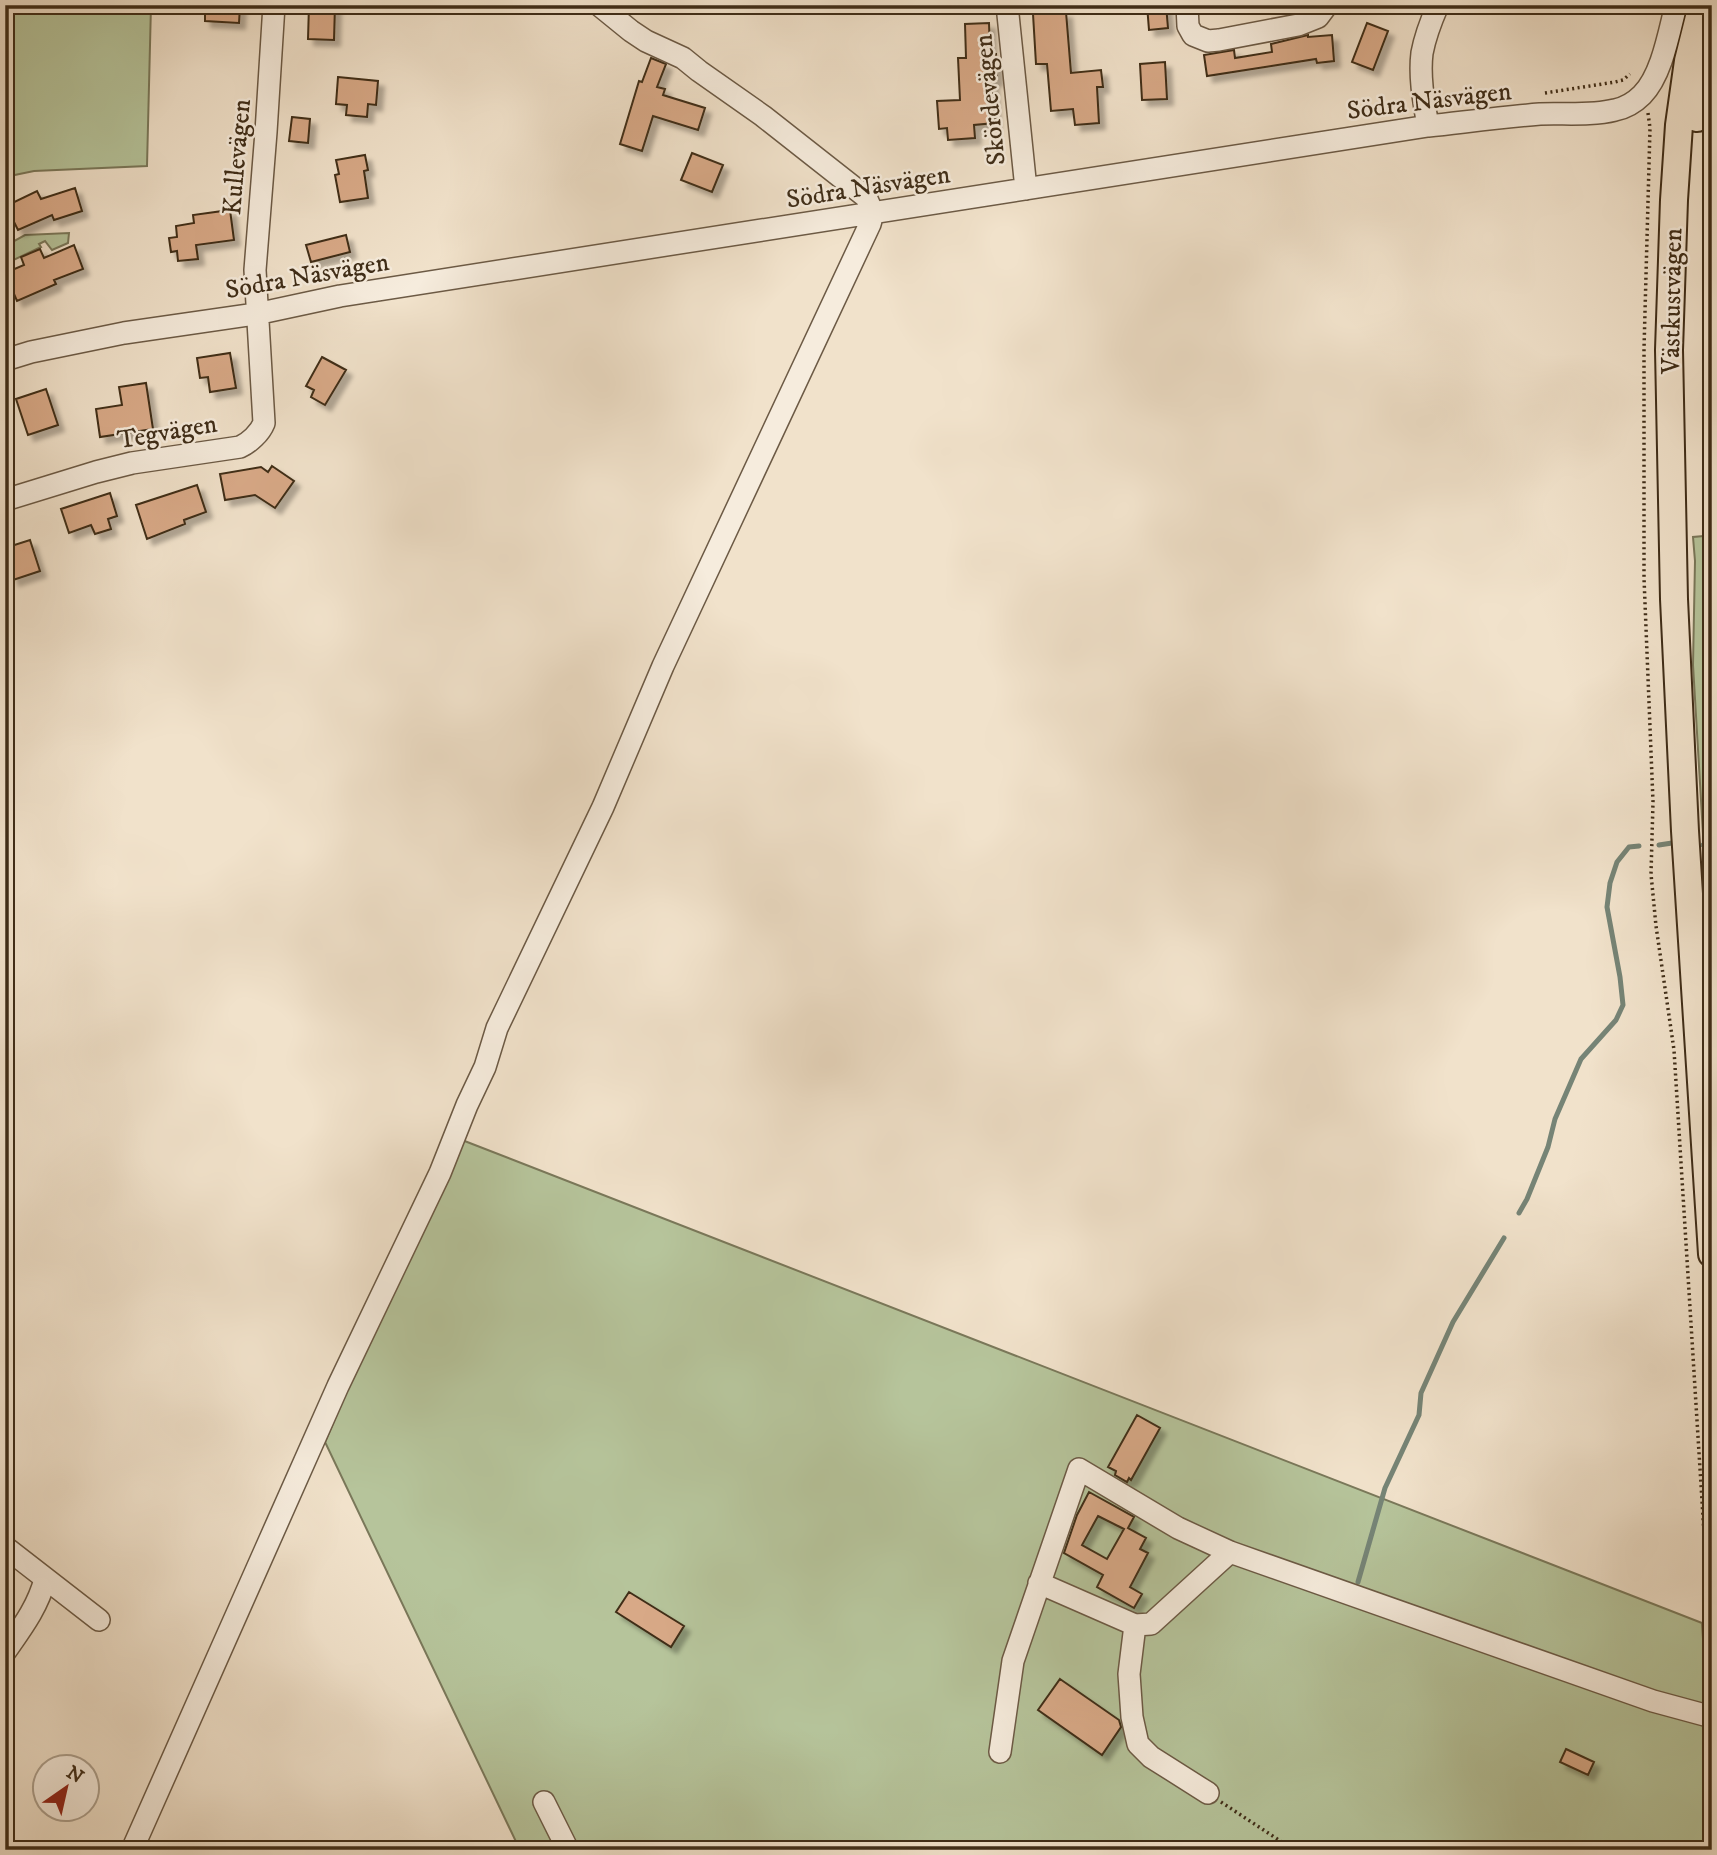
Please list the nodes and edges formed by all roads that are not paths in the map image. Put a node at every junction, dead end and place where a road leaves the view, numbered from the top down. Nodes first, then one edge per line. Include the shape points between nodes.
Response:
1 (274, 5) edge
2 (600, 5) edge
3 (1007, 5) edge
4 (1187, 5) edge
5 (1327, 5) edge
6 (1438, 5) edge
7 (1676, 5) edge
8 (1702, 5) edge
9 (1712, 41) edge
10 (1428, 126) junction
11 (1026, 189) junction
12 (873, 213) junction
13 (256, 314) junction
14 (5, 360) edge
15 (5, 500) edge
16 (1674, 599) junction
17 (1712, 1254) edge
18 (5, 1547) edge
19 (1230, 1552) junction
20 (45, 1579) junction
21 (1039, 1583) junction
22 (99, 1620) dead end
23 (1135, 1625) junction
24 (5, 1652) edge
25 (1712, 1717) edge
26 (1000, 1752) dead end
27 (1208, 1793) road end
28 (544, 1802) dead end
29 (132, 1850) edge
30 (568, 1850) edge

1 - 13 street, Kullevägen via 254,270
2 - 12 street via 631,31 683,58 763,116 866,197
3 - 11 street, Skördevägen
4 - 5 street via 1193,35 1208,41 1298,25 1318,17
6 - 10 street via 1422,55
7 - 10 street, Södra Näsvägen via 1656,74 1642,96 1627,107 1601,113
8 - 16 main road, Västkustvägen via 1688,61 1674,200 1669,350
9 - 16 main road, Västkustvägen via 1696,124 1687,255
10 - 11 street, Södra Näsvägen
11 - 12 street, Södra Näsvägen
12 - 13 street, Södra Näsvägen via 340,296
12 - 29 street via 663,666 603,807 497,1028 436,1182 343,1375
13 - 14 street, Södra Näsvägen via 124,333
13 - 15 street, Tegvägen via 264,424 246,444 132,463
16 - 17 main road, Västkustvägen
18 - 20 street
19 - 21 street via 1178,1528 1079,1469
19 - 23 street via 1151,1624
19 - 25 street via 1653,1701
20 - 22 street
20 - 24 street via 31,1615
21 - 23 street
21 - 26 street via 1013,1661
23 - 27 street via 1129,1674 1138,1744
28 - 30 street

